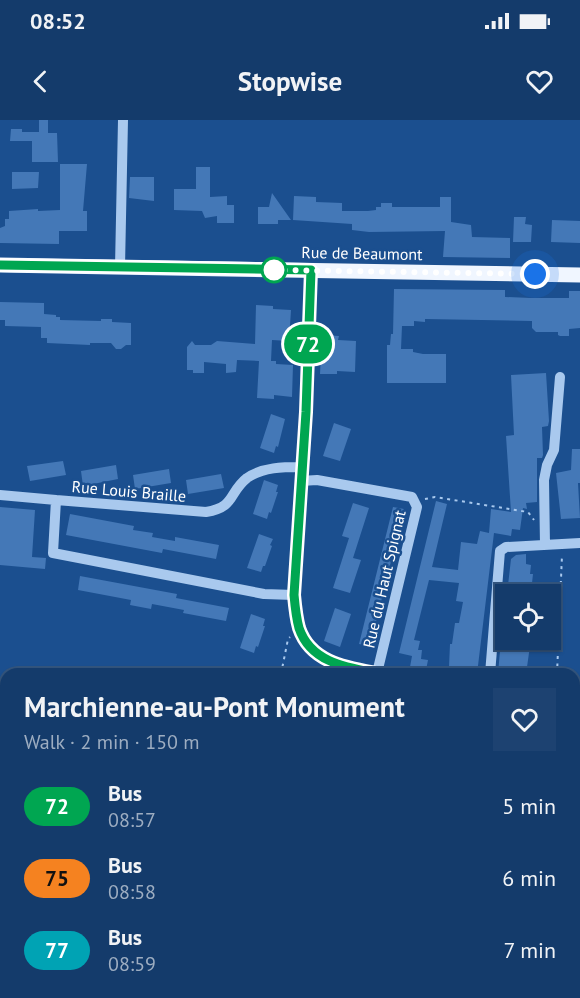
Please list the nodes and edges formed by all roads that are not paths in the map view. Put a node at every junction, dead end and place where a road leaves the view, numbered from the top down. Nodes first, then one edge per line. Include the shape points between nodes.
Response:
1 (123, 120) edge
2 (0, 265) edge
3 (120, 267) junction
4 (311, 270) junction
5 (580, 275) edge
6 (560, 377) dead end
7 (302, 467) junction
8 (301, 481) junction
9 (0, 495) edge
10 (56, 500) junction
11 (545, 539) junction
12 (580, 543) edge
13 (294, 595) junction
14 (356, 668) edge
15 (380, 668) edge
16 (490, 668) edge

1 - 3 street
2 - 3 main road, Rue de Beaumont
3 - 4 main road, Rue de Beaumont
4 - 5 main road, Rue de Beaumont
4 - 7 street
6 - 11 street via 554,450 544,480
7 - 8 street
7 - 10 street, Rue Louis Braille via 262,471 247,479 219,510 206,512
8 - 13 street
8 - 15 street, Rue du Haut Spignat via 317,480 412,497 417,507
9 - 10 street
10 - 13 street, Rue Louis Braille via 53,553 264,594
11 - 12 street
11 - 16 street via 500,551
13 - 14 street via 300,630 315,651 329,662

